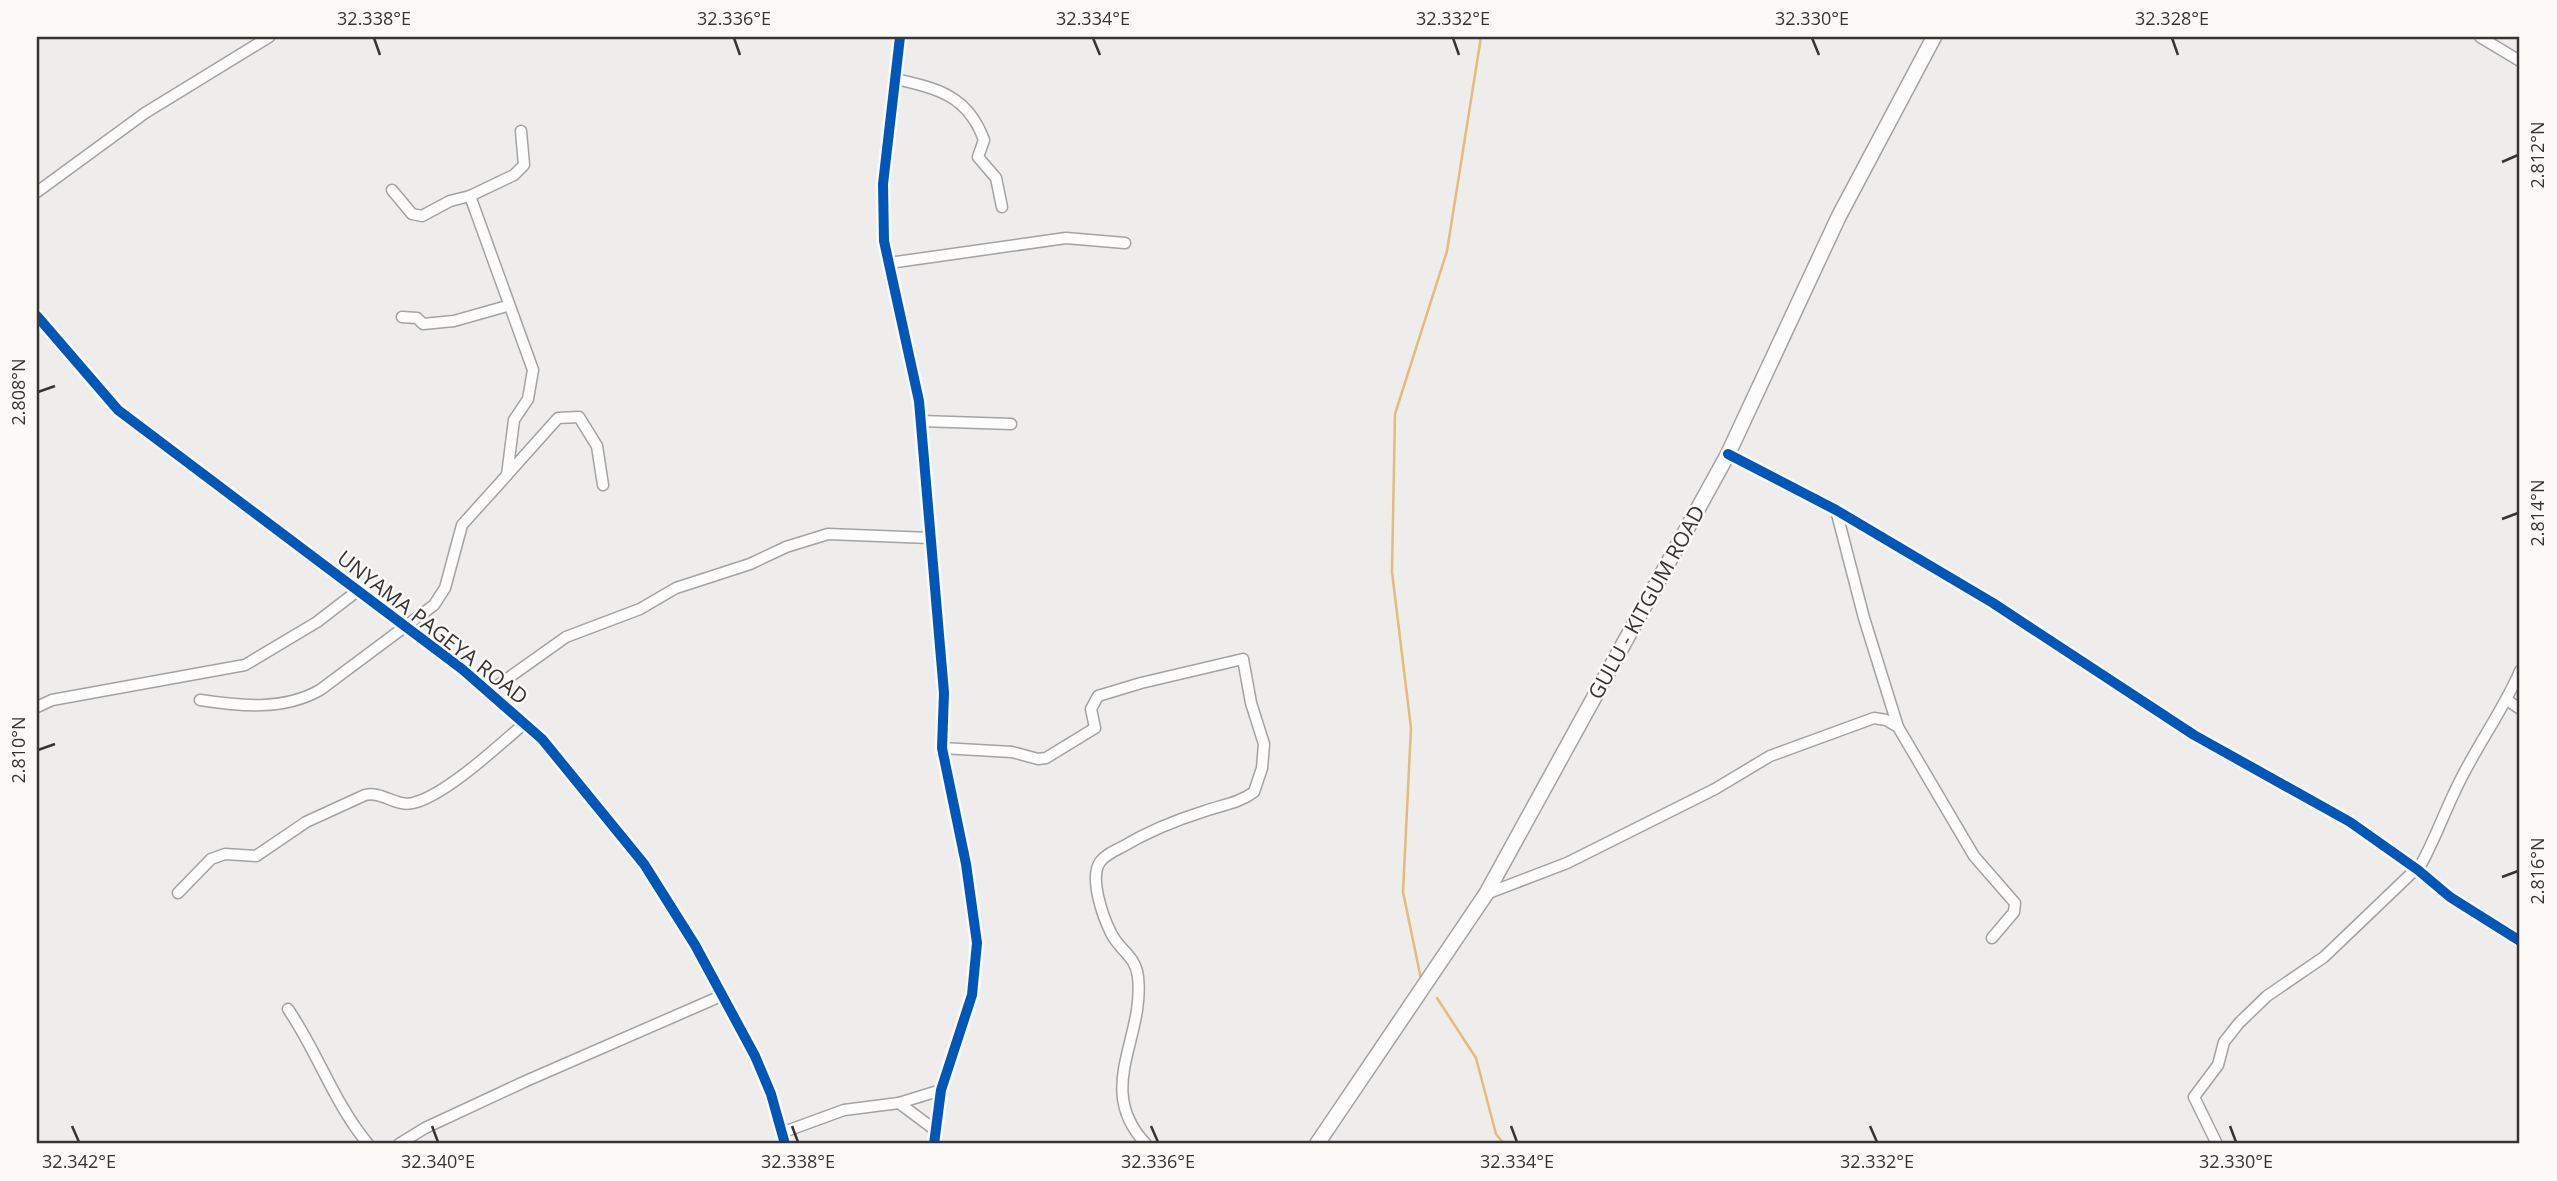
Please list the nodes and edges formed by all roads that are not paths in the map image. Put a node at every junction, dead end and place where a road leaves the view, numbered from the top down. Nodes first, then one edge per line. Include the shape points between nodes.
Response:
1 (269, 37) edge
2 (900, 37) edge
3 (1934, 37) edge
4 (2480, 37) edge
5 (2520, 61) edge
6 (896, 79) junction
7 (522, 131) dead end
8 (392, 190) dead end
9 (37, 192) edge
10 (470, 196) junction
11 (1002, 207) dead end
12 (1125, 243) dead end
13 (889, 263) junction
14 (507, 306) junction
15 (37, 316) edge
16 (402, 317) dead end
17 (921, 421) junction
18 (1011, 424) dead end
19 (1728, 454) junction
20 (507, 475) junction
21 (603, 485) dead end
22 (1836, 510) junction
23 (930, 538) junction
24 (356, 592) junction
25 (403, 627) junction
26 (2520, 671) edge
27 (490, 691) junction
28 (200, 700) dead end
29 (2507, 700) junction
30 (37, 707) edge
31 (2520, 709) edge
32 (525, 723) junction
33 (1898, 727) junction
34 (942, 748) junction
35 (2417, 869) junction
36 (178, 893) dead end
37 (1486, 894) junction
38 (1992, 938) dead end
39 (2520, 941) edge
40 (721, 996) junction
41 (288, 1009) dead end
42 (941, 1090) junction
43 (899, 1103) junction
44 (935, 1130) junction
45 (783, 1139) edge
46 (368, 1144) edge
47 (398, 1144) edge
48 (934, 1144) edge
49 (1146, 1144) edge
50 (1317, 1144) edge
51 (2217, 1144) edge

1 - 9 street via 145,113
2 - 6 street
3 - 19 main road, GULU - KITGUM ROAD via 1839,216
4 - 5 street
6 - 11 street via 931,88 967,106 984,140 978,158 996,178
6 - 13 street via 883,184
7 - 10 street via 524,165 514,175
8 - 10 street via 412,214 422,216
10 - 14 street
12 - 13 street via 1066,238
13 - 17 street
14 - 16 street via 454,321 423,324
14 - 20 street via 533,370 528,399 514,420
15 - 24 street, UNYAMA PAGEYA ROAD via 118,410
17 - 18 street
17 - 23 street
19 - 22 street
19 - 37 main road, GULU - KITGUM ROAD
20 - 21 street via 558,418 579,417 597,446
20 - 25 street via 462,525 445,587 434,605
22 - 33 street via 1866,628
22 - 35 street via 1993,603 2194,734 2350,822
23 - 27 street via 828,534 786,547 566,637
23 - 34 street via 944,693
24 - 25 street, UNYAMA PAGEYA ROAD
24 - 30 street via 317,622 245,665 51,700
25 - 27 street, UNYAMA PAGEYA ROAD
25 - 28 street via 303,699 242,707
26 - 29 street
27 - 32 street, UNYAMA PAGEYA ROAD
29 - 31 street
29 - 35 street via 2455,790
32 - 36 street via 425,798 408,804 374,793 365,795 306,822 257,856 225,854 211,859
32 - 40 street, UNYAMA PAGEYA ROAD via 644,863
33 - 37 street via 1874,718 1788,748 1567,863
33 - 38 street via 1975,856 2015,903 2014,912
34 - 42 street via 977,943 972,995
34 - 49 street via 1046,758 1095,728 1091,709 1098,696 1243,659 1264,744 1254,792 1134,839 1104,858 1094,874 1110,931 1130,955 1138,978 1134,1029 1122,1071 1122,1098 1125,1115
35 - 39 street via 2450,897
35 - 51 street via 2323,957 2267,996 2230,1033 2218,1065 2194,1097
37 - 50 main road, GULU - KITGUM ROAD
40 - 45 street, UNYAMA PAGEYA ROAD via 755,1056
40 - 47 street via 526,1081
41 - 46 street via 319,1059 334,1098
42 - 43 street
42 - 44 street
43 - 44 street
43 - 45 street via 844,1110
44 - 48 street

